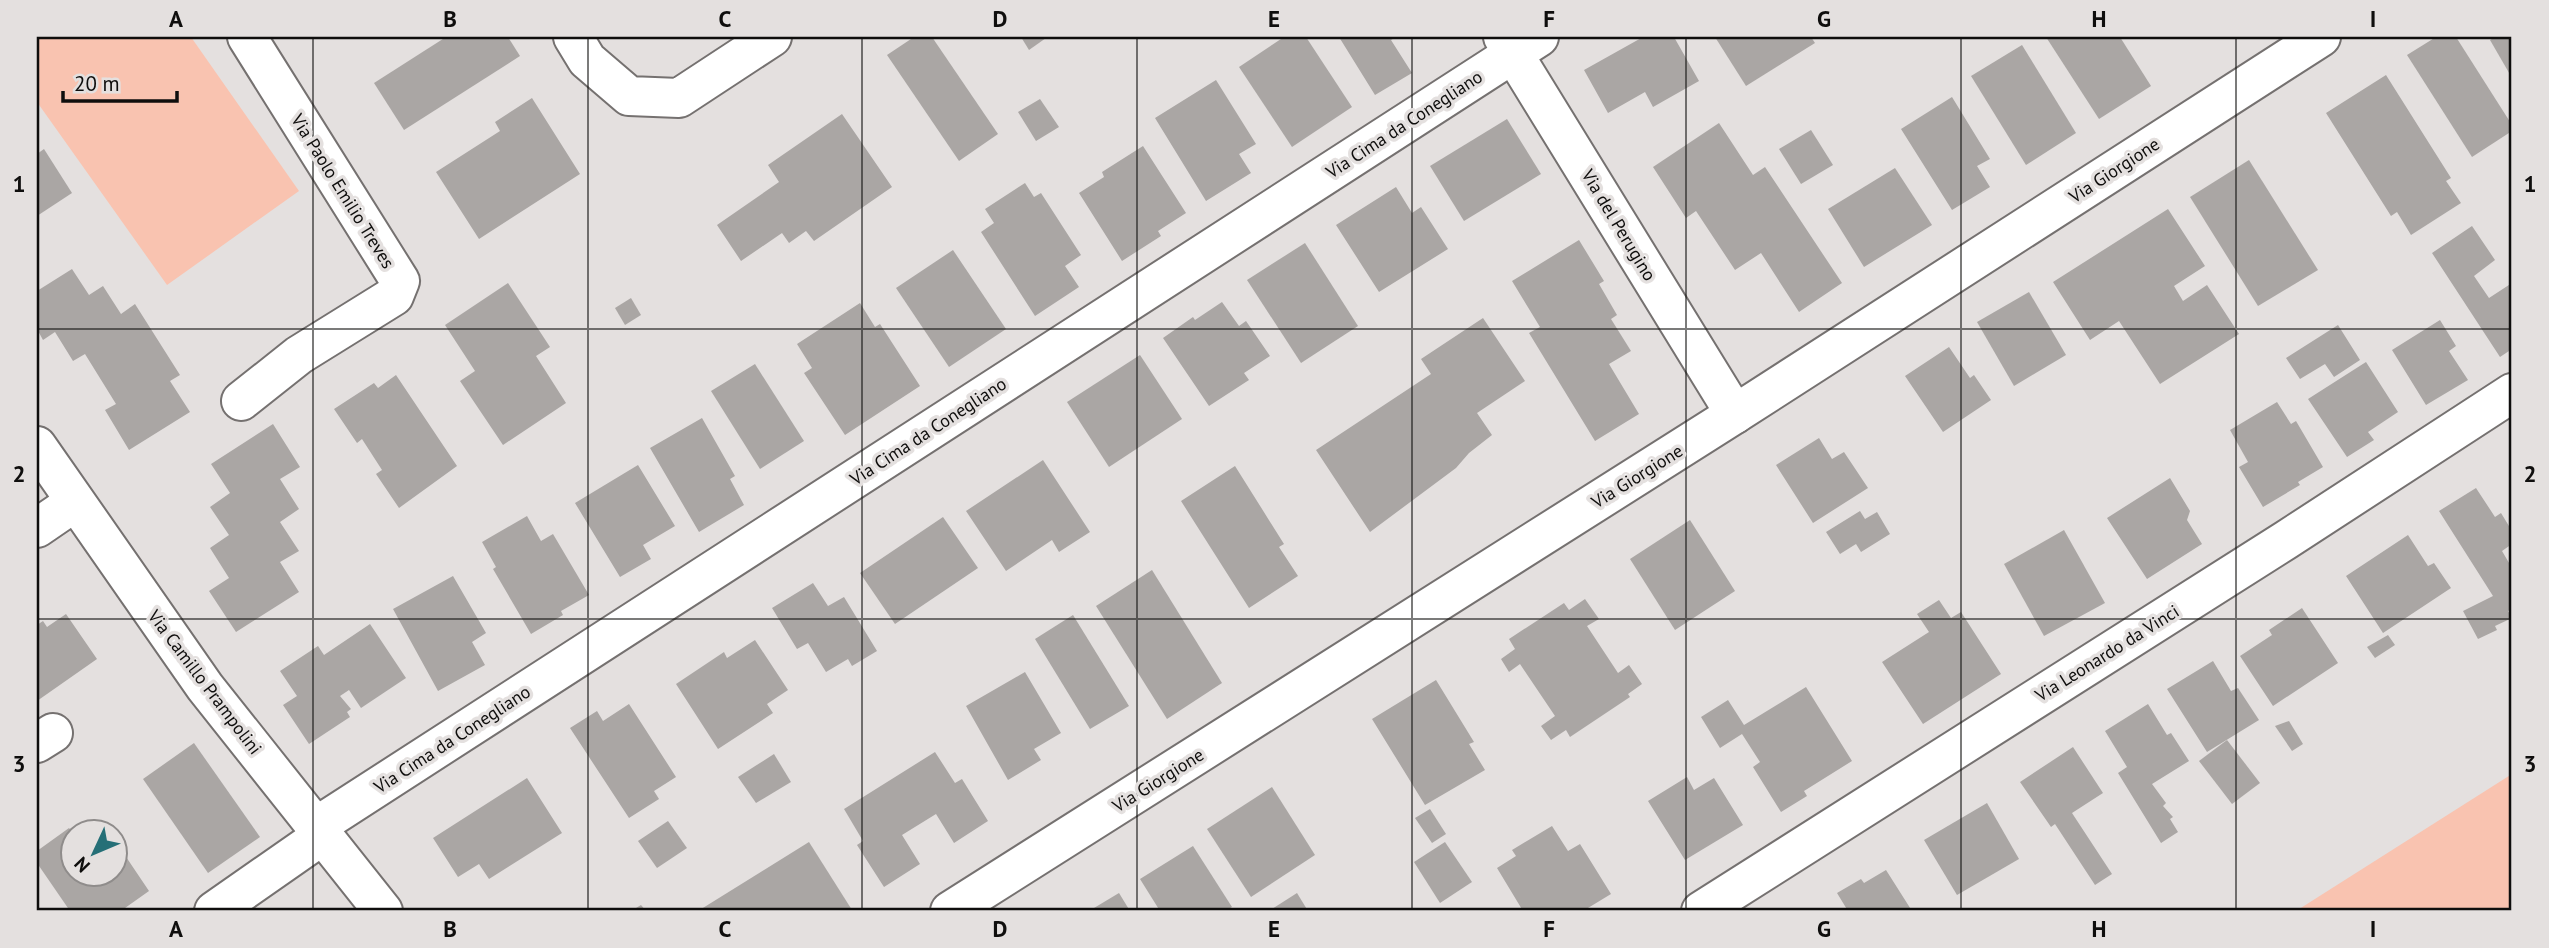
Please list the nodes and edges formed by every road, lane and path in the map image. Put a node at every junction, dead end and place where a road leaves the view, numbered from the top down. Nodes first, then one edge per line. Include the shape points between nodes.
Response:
1 (247, 37) edge
2 (573, 37) edge
3 (772, 37) edge
4 (2321, 37) edge
5 (1518, 42) edge
6 (2512, 393) edge
7 (241, 401) dead end
8 (1735, 414) junction
9 (37, 446) edge
10 (75, 502) junction
11 (37, 527) edge
12 (320, 830) junction
13 (214, 911) edge
14 (383, 911) edge
15 (950, 911) edge
16 (1701, 911) edge

1 - 7 street, Via Paolo Emilio Treves via 400,282 394,296 299,355
2 - 3 street via 587,60 629,96 679,98
4 - 8 street, Via Giorgione
5 - 8 street, Via del Perugino
5 - 12 street, Via Cima da Conegliano
6 - 16 street, Via Leonardo da Vinci
8 - 15 street, Via Giorgione
9 - 10 street, Via Camillo Prampolini
10 - 11 street
10 - 12 street, Via Camillo Prampolini via 205,687
12 - 13 street, Via Cima da Conegliano
12 - 14 street, Via Camillo Prampolini

